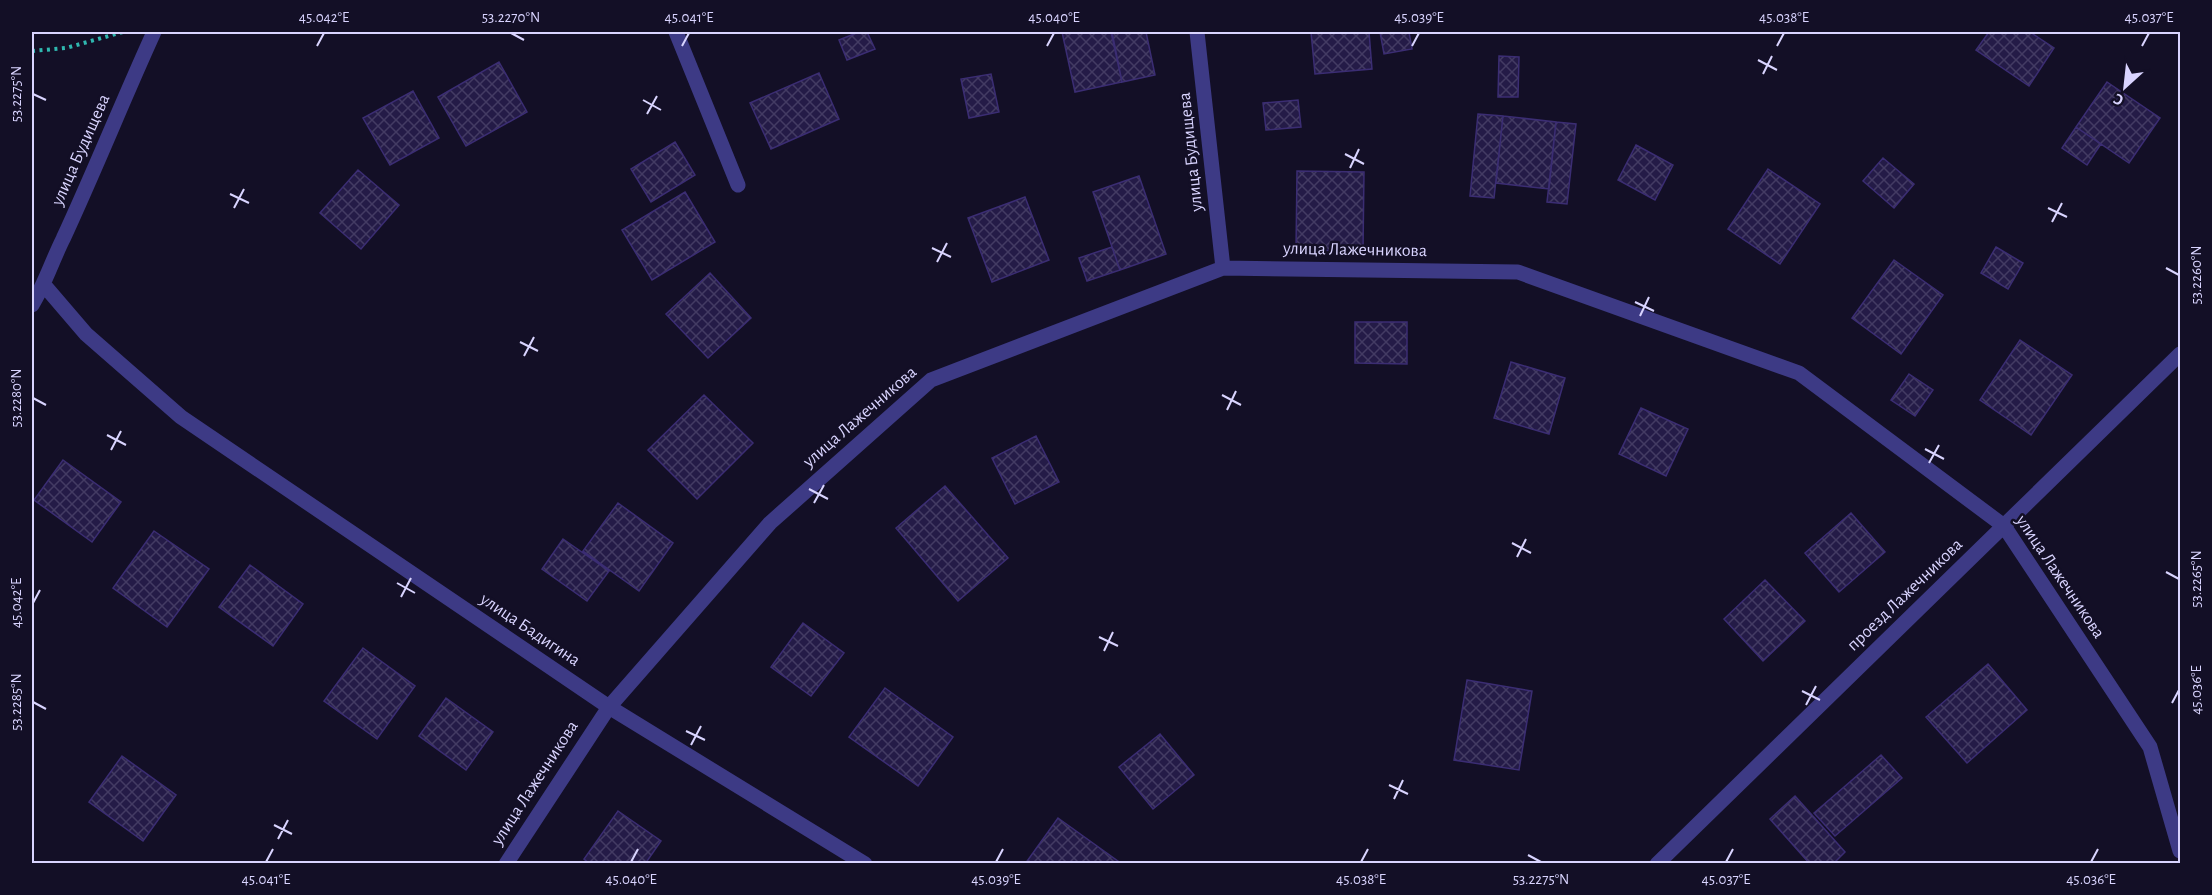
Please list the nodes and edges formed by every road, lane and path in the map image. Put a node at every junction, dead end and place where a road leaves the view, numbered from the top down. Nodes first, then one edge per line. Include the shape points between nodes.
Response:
1 (123, 32) edge
2 (154, 32) edge
3 (676, 32) edge
4 (1197, 32) edge
5 (32, 51) edge
6 (738, 185) dead end
7 (1223, 268) junction
8 (44, 285) junction
9 (32, 305) edge
10 (2181, 354) edge
11 (2004, 526) junction
12 (609, 707) junction
13 (2181, 851) edge
14 (506, 864) edge
15 (865, 864) edge
16 (1657, 864) edge

1 - 5 path via 66,48
2 - 8 street, улица Будищева
3 - 6 street
4 - 7 street, улица Будищева
7 - 11 street, улица Лажечникова via 1518,272 1799,373
7 - 12 street, улица Лажечникова via 931,380 770,523
8 - 9 street, улица Будищева
8 - 12 street, улица Бадигина via 86,334 181,417
10 - 11 street, проезд Лажечникова
11 - 13 street, улица Лажечникова via 2150,747
11 - 16 street, проезд Лажечникова
12 - 14 street, улица Лажечникова
12 - 15 street, улица Бадигина

